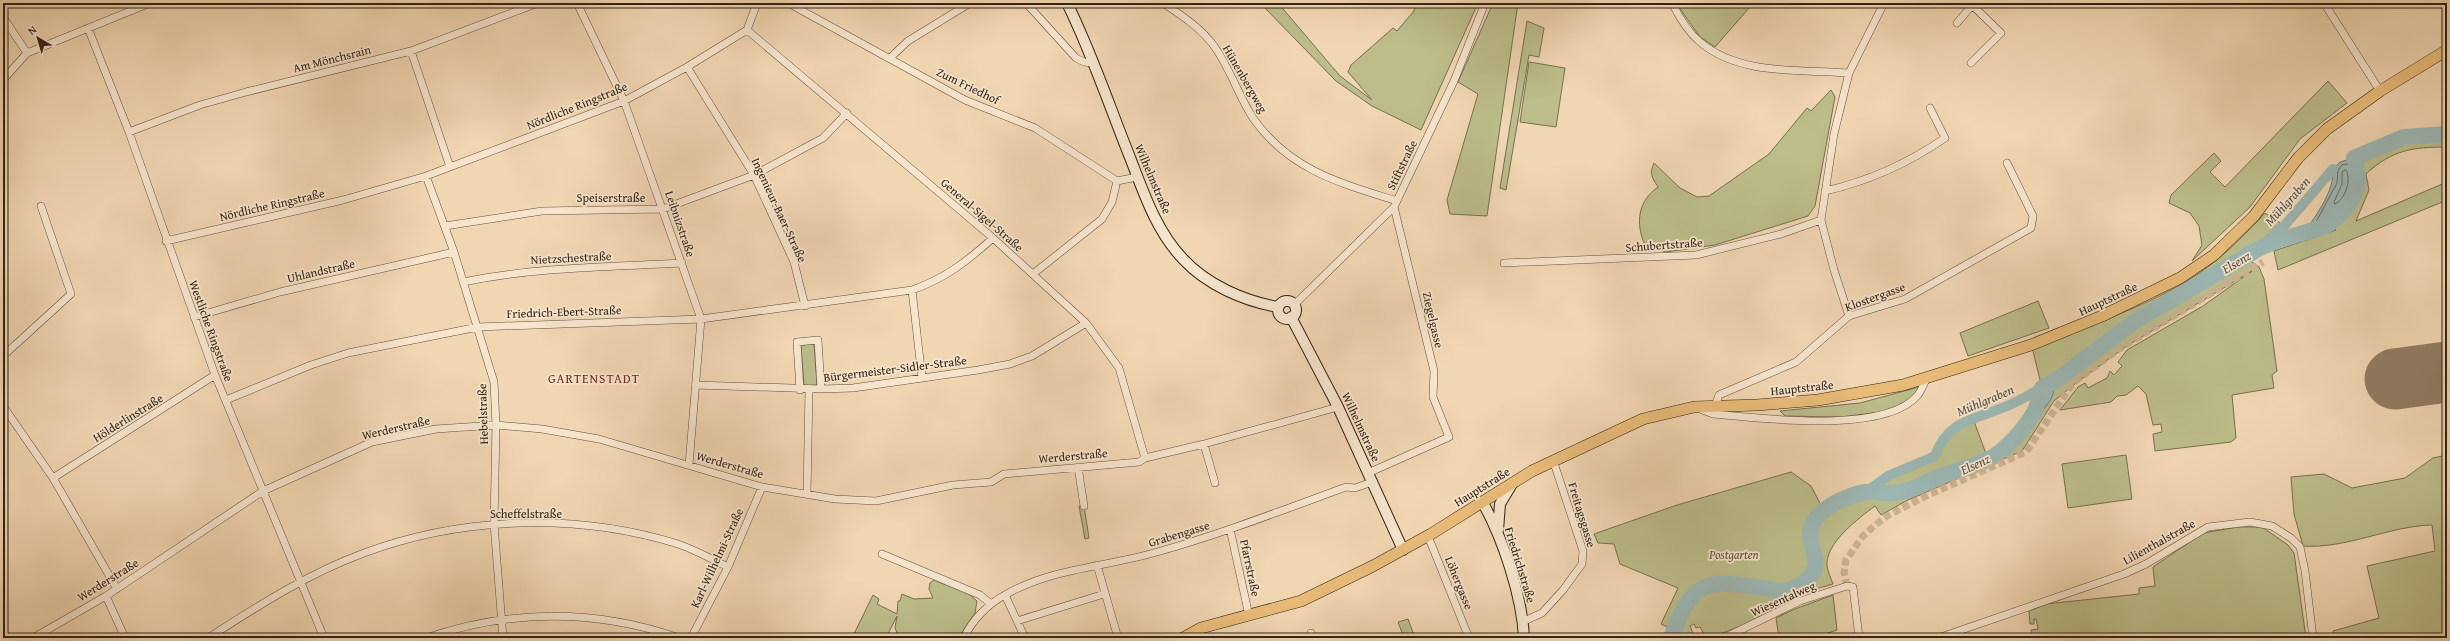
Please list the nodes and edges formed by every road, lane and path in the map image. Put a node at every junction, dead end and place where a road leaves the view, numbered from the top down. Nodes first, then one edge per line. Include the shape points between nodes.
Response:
1 (5, 3) edge
2 (150, 3) edge
3 (538, 3) edge
4 (577, 3) edge
5 (757, 3) edge
6 (788, 3) edge
7 (970, 3) edge
8 (1026, 3) edge
9 (1068, 3) edge
10 (1163, 3) edge
11 (1485, 3) edge
12 (1672, 3) edge
13 (1884, 3) edge
14 (2324, 3) edge
15 (1973, 4) edge
16 (3, 6) edge
17 (525, 6) edge
18 (3, 17) edge
19 (1957, 23) dead end
20 (88, 28) junction
21 (748, 30) junction
22 (2447, 50) edge
23 (411, 52) junction
24 (27, 53) junction
25 (891, 57) junction
26 (1092, 63) junction
27 (1971, 63) dead end
28 (687, 67) junction
29 (1849, 73) junction
30 (3, 80) edge
31 (2380, 91) junction
32 (624, 101) junction
33 (1930, 108) dead end
34 (847, 113) junction
35 (129, 132) junction
36 (2007, 163) dead end
37 (450, 167) junction
38 (754, 175) junction
39 (426, 176) junction
40 (1137, 177) junction
41 (1117, 181) junction
42 (1825, 191) junction
43 (1396, 204) junction
44 (41, 206) dead end
45 (663, 209) junction
46 (1822, 220) junction
47 (445, 226) junction
48 (993, 238) junction
49 (166, 241) junction
50 (454, 252) junction
51 (1504, 262) dead end
52 (682, 264) junction
53 (1033, 274) junction
54 (463, 282) junction
55 (912, 290) junction
56 (1294, 305) junction
57 (805, 306) junction
58 (1278, 307) junction
59 (1849, 316) junction
60 (1291, 317) junction
61 (194, 318) junction
62 (701, 318) junction
63 (1086, 323) junction
64 (478, 327) junction
65 (3, 356) edge
66 (216, 375) junction
67 (922, 378) junction
68 (1926, 379) junction
69 (696, 385) junction
70 (821, 389) junction
71 (800, 390) junction
72 (810, 390) junction
73 (226, 400) junction
74 (3, 406) edge
75 (1715, 406) junction
76 (1338, 407) junction
77 (1694, 407) junction
78 (496, 425) junction
79 (1449, 437) joint
80 (1204, 444) junction
81 (1145, 458) junction
82 (1553, 460) junction
83 (689, 465) junction
84 (1078, 467) junction
85 (53, 478) junction
86 (1370, 478) junction
87 (1512, 483) junction
88 (1215, 484) dead end
89 (762, 487) junction
90 (263, 491) junction
91 (807, 494) junction
92 (1483, 503) junction
93 (1084, 506) dead end
94 (494, 524) junction
95 (1230, 529) junction
96 (1428, 536) junction
97 (1498, 536) junction
98 (1403, 550) junction
99 (882, 554) dead end
100 (1097, 565) junction
101 (728, 567) junction
102 (302, 580) junction
103 (117, 589) junction
104 (1104, 594) junction
105 (1005, 595) junction
106 (106, 596) junction
107 (991, 604) junction
108 (1248, 612) dead end
109 (501, 619) junction
110 (1017, 621) junction
111 (1522, 622) junction
112 (33, 638) edge
113 (125, 638) edge
114 (208, 638) edge
115 (324, 638) edge
116 (426, 638) edge
117 (503, 638) edge
118 (679, 638) edge
119 (691, 638) edge
120 (964, 638) edge
121 (1025, 638) edge
122 (1118, 638) edge
123 (1183, 638) edge
124 (1469, 638) edge
125 (1524, 638) edge
126 (1724, 638) edge
127 (1859, 638) edge
128 (1938, 638) edge
129 (2313, 638) edge

1 - 16 street
2 - 20 street
3 - 17 street, Am Mönchsrain
4 - 32 street, Leibnizstraße
5 - 21 street
6 - 25 street, Zum Friedhof
7 - 25 street via 908,41
8 - 26 street via 1076,58
9 - 26 main road, Wilhelmstraße
10 - 43 street, Hünenbergweg via 1197,27 1214,46 1254,118 1277,145 1301,166 1335,182
11 - 43 street, Stiftstraße via 1454,81
12 - 29 street via 1691,33 1714,53 1753,67
13 - 29 street
14 - 31 street
15 - 19 street
15 - 27 street via 2001,33
17 - 23 street, Am Mönchsrain
18 - 24 street
20 - 24 street
20 - 35 street, Westliche Ringstraße
21 - 28 street, Nördliche Ringstraße
21 - 34 street, General-Sigel-Straße
22 - 31 main road, Hauptstraße
23 - 35 street, Am Mönchsrain via 200,105
23 - 37 street
24 - 30 street
25 - 41 street, Zum Friedhof via 965,100 1035,128
26 - 40 main road, Wilhelmstraße
28 - 32 street, Nördliche Ringstraße
28 - 38 street, Ingenieur-Baer-Straße
29 - 42 street via 1834,134
31 - 68 main road, Hauptstraße via 2327,129 2307,148 2254,216 2214,255 2196,268 2159,289 2080,326 2031,345
32 - 37 street, Nördliche Ringstraße
32 - 45 street, Leibnizstraße
33 - 42 street via 1945,138 1897,168
34 - 38 street, Speiserstraße via 822,138
34 - 48 street, General-Sigel-Straße
35 - 49 street, Westliche Ringstraße
36 - 59 street, Klostergasse via 2033,216 2031,228 1905,299
37 - 39 street, Nördliche Ringstraße
38 - 45 street, Speiserstraße
38 - 57 street, Ingenieur-Baer-Straße via 794,262
39 - 47 street, Hebelstraße
39 - 49 street, Nördliche Ringstraße via 343,200
40 - 41 street
40 - 58 main road, Wilhelmstraße via 1167,240 1192,268 1232,292 1255,302
41 - 53 street via 1112,202 1102,219
42 - 46 street
43 - 56 street, Stiftstraße
43 - 79 street, Ziegelgasse via 1434,371 1433,398
44 - 65 street via 71,294
45 - 47 street, Speiserstraße via 542,210
45 - 52 street, Leibnizstraße
46 - 51 street, Schubertstraße via 1766,238 1696,255
46 - 59 street
47 - 50 street, Hebelstraße
48 - 53 street, General-Sigel-Straße
48 - 55 street, Friedrich-Ebert-Straße via 962,266 938,281
49 - 61 street, Westliche Ringstraße
50 - 54 street, Hebelstraße
50 - 61 street, Uhlandstraße via 280,292
52 - 54 street, Nietzschestraße via 564,268 505,273
52 - 62 street, Leibnizstraße
53 - 63 street, General-Sigel-Straße
54 - 64 street, Hebelstraße
55 - 57 street, Friedrich-Ebert-Straße
55 - 67 street
56 - 58 main road via 1284,301
56 - 60 main road via 1295,313
57 - 62 street, Friedrich-Ebert-Straße
58 - 60 main road via 1282,317
59 - 75 street, Klostergasse via 1796,362 1719,395
60 - 76 main road, Wilhelmstraße
61 - 66 street, Westliche Ringstraße
62 - 64 street, Friedrich-Ebert-Straße
62 - 69 street, Leibnizstraße
63 - 67 street, Bürgermeister-Sidler-Straße via 1032,356 1010,364
63 - 81 street, General-Sigel-Straße via 1119,368
64 - 73 street, Friedrich-Ebert-Straße via 348,353 311,365
64 - 78 street, Hebelstraße via 494,382
66 - 73 street, Westliche Ringstraße
66 - 85 street, Hölderlinstraße
67 - 70 street, Bürgermeister-Sidler-Straße via 853,388
68 - 75 main road, Hauptstraße via 1838,397 1776,404
68 - 77 street via 1918,396 1891,413 1866,418 1830,422 1713,414
69 - 71 street, Bürgermeister-Sidler-Straße
69 - 83 street, Leibnizstraße
70 - 71 street via 818,340 797,342
70 - 72 street, Bürgermeister-Sidler-Straße
71 - 72 street, Bürgermeister-Sidler-Straße
72 - 91 street
73 - 90 street, Westliche Ringstraße
74 - 85 street
75 - 77 main road, Hauptstraße
76 - 80 street, Werderstraße
76 - 86 main road, Wilhelmstraße
77 - 82 main road, Hauptstraße via 1643,419
78 - 83 street, Werderstraße via 542,429 599,439
78 - 90 street, Werderstraße via 436,429 372,442
78 - 94 street, Hebelstraße
79 - 86 street, Grabengasse
80 - 81 street, Werderstraße
80 - 88 street
81 - 84 street, Werderstraße via 1139,462
82 - 87 main road, Hauptstraße
82 - 111 street, Freitagsgasse via 1582,551 1582,564 1542,613
83 - 89 street, Werderstraße
84 - 91 street, Werderstraße via 1004,474 991,482 953,485 876,501 835,499
84 - 93 street
85 - 103 street
86 - 95 street, Grabengasse via 1355,488 1346,487
86 - 98 main road, Wilhelmstraße
87 - 92 main road, Hauptstraße
87 - 97 main road via 1500,504
89 - 91 street, Werderstraße
89 - 101 street, Karl-Wilhelmi-Straße
90 - 102 street, Westliche Ringstraße
90 - 103 street, Werderstraße
92 - 96 main road, Hauptstraße
92 - 97 main road, Friedrichstraße
94 - 101 street, Scheffelstraße via 542,523 602,527 679,544
94 - 102 street, Scheffelstraße via 429,534 364,553
94 - 109 street, Hebelstraße
95 - 100 street, Grabengasse via 1155,553
95 - 108 street, Pfarrstraße
96 - 98 main road, Hauptstraße
96 - 124 street, Löhergasse
97 - 111 main road, Friedrichstraße via 1519,603
98 - 123 main road, Hauptstraße via 1301,601 1202,628
99 - 107 street via 980,595
100 - 104 street
100 - 105 street, Grabengasse via 1058,574
101 - 119 street, Karl-Wilhelmi-Straße
102 - 114 street, Scheffelstraße
102 - 115 street, Westliche Ringstraße
103 - 106 street, Werderstraße
104 - 110 street
104 - 122 street
105 - 107 street, Grabengasse
105 - 110 street
106 - 112 street, Werderstraße
106 - 113 street
107 - 120 street, Grabengasse via 976,618
109 - 116 street via 455,628
109 - 117 street, Hebelstraße
109 - 118 street via 538,616 605,618 645,626
110 - 121 street
111 - 125 main road, Friedrichstraße
126 - 127 street, Wiesentalweg via 1811,596 1847,586 1853,587
128 - 129 street, Lilienthalstraße via 2124,574 2146,564 2208,527 2250,522 2272,526 2300,547

